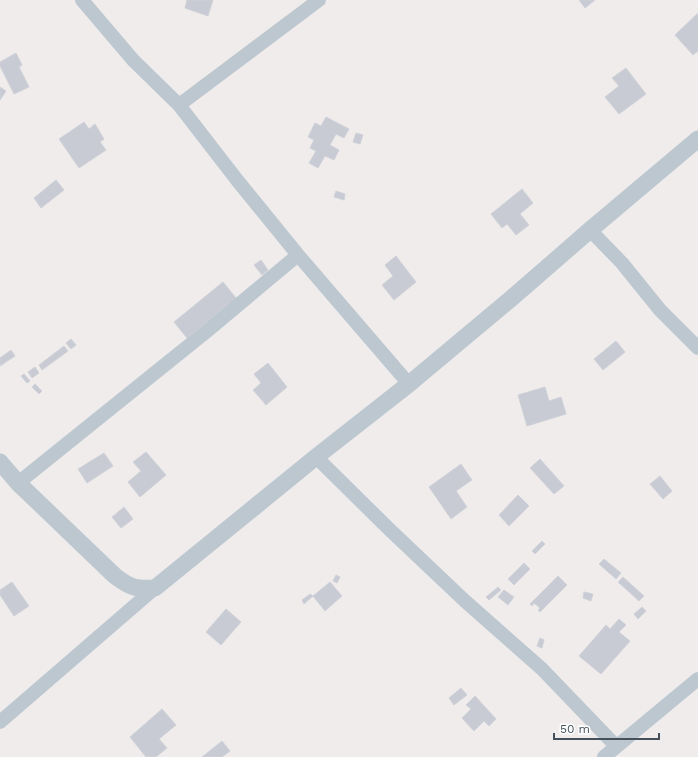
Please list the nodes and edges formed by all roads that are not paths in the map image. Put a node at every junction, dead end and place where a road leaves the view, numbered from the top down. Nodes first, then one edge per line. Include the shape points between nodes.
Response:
1 (82, 0) edge
2 (319, 0) edge
3 (178, 104) junction
4 (698, 139) edge
5 (590, 230) junction
6 (298, 254) junction
7 (698, 348) edge
8 (409, 384) junction
9 (316, 457) junction
10 (0, 462) edge
11 (18, 483) junction
12 (155, 588) junction
13 (698, 679) edge
14 (0, 722) edge
15 (616, 746) junction
16 (604, 757) edge

1 - 3 street via 133,60
2 - 3 street
3 - 6 street
4 - 5 street
5 - 7 street via 622,263 660,310
5 - 8 street
6 - 8 street
6 - 11 street
8 - 9 street
9 - 12 street
9 - 15 street via 465,601 542,669
10 - 11 street
11 - 12 street via 115,576 127,585 139,589
12 - 14 street
13 - 15 street
15 - 16 street

